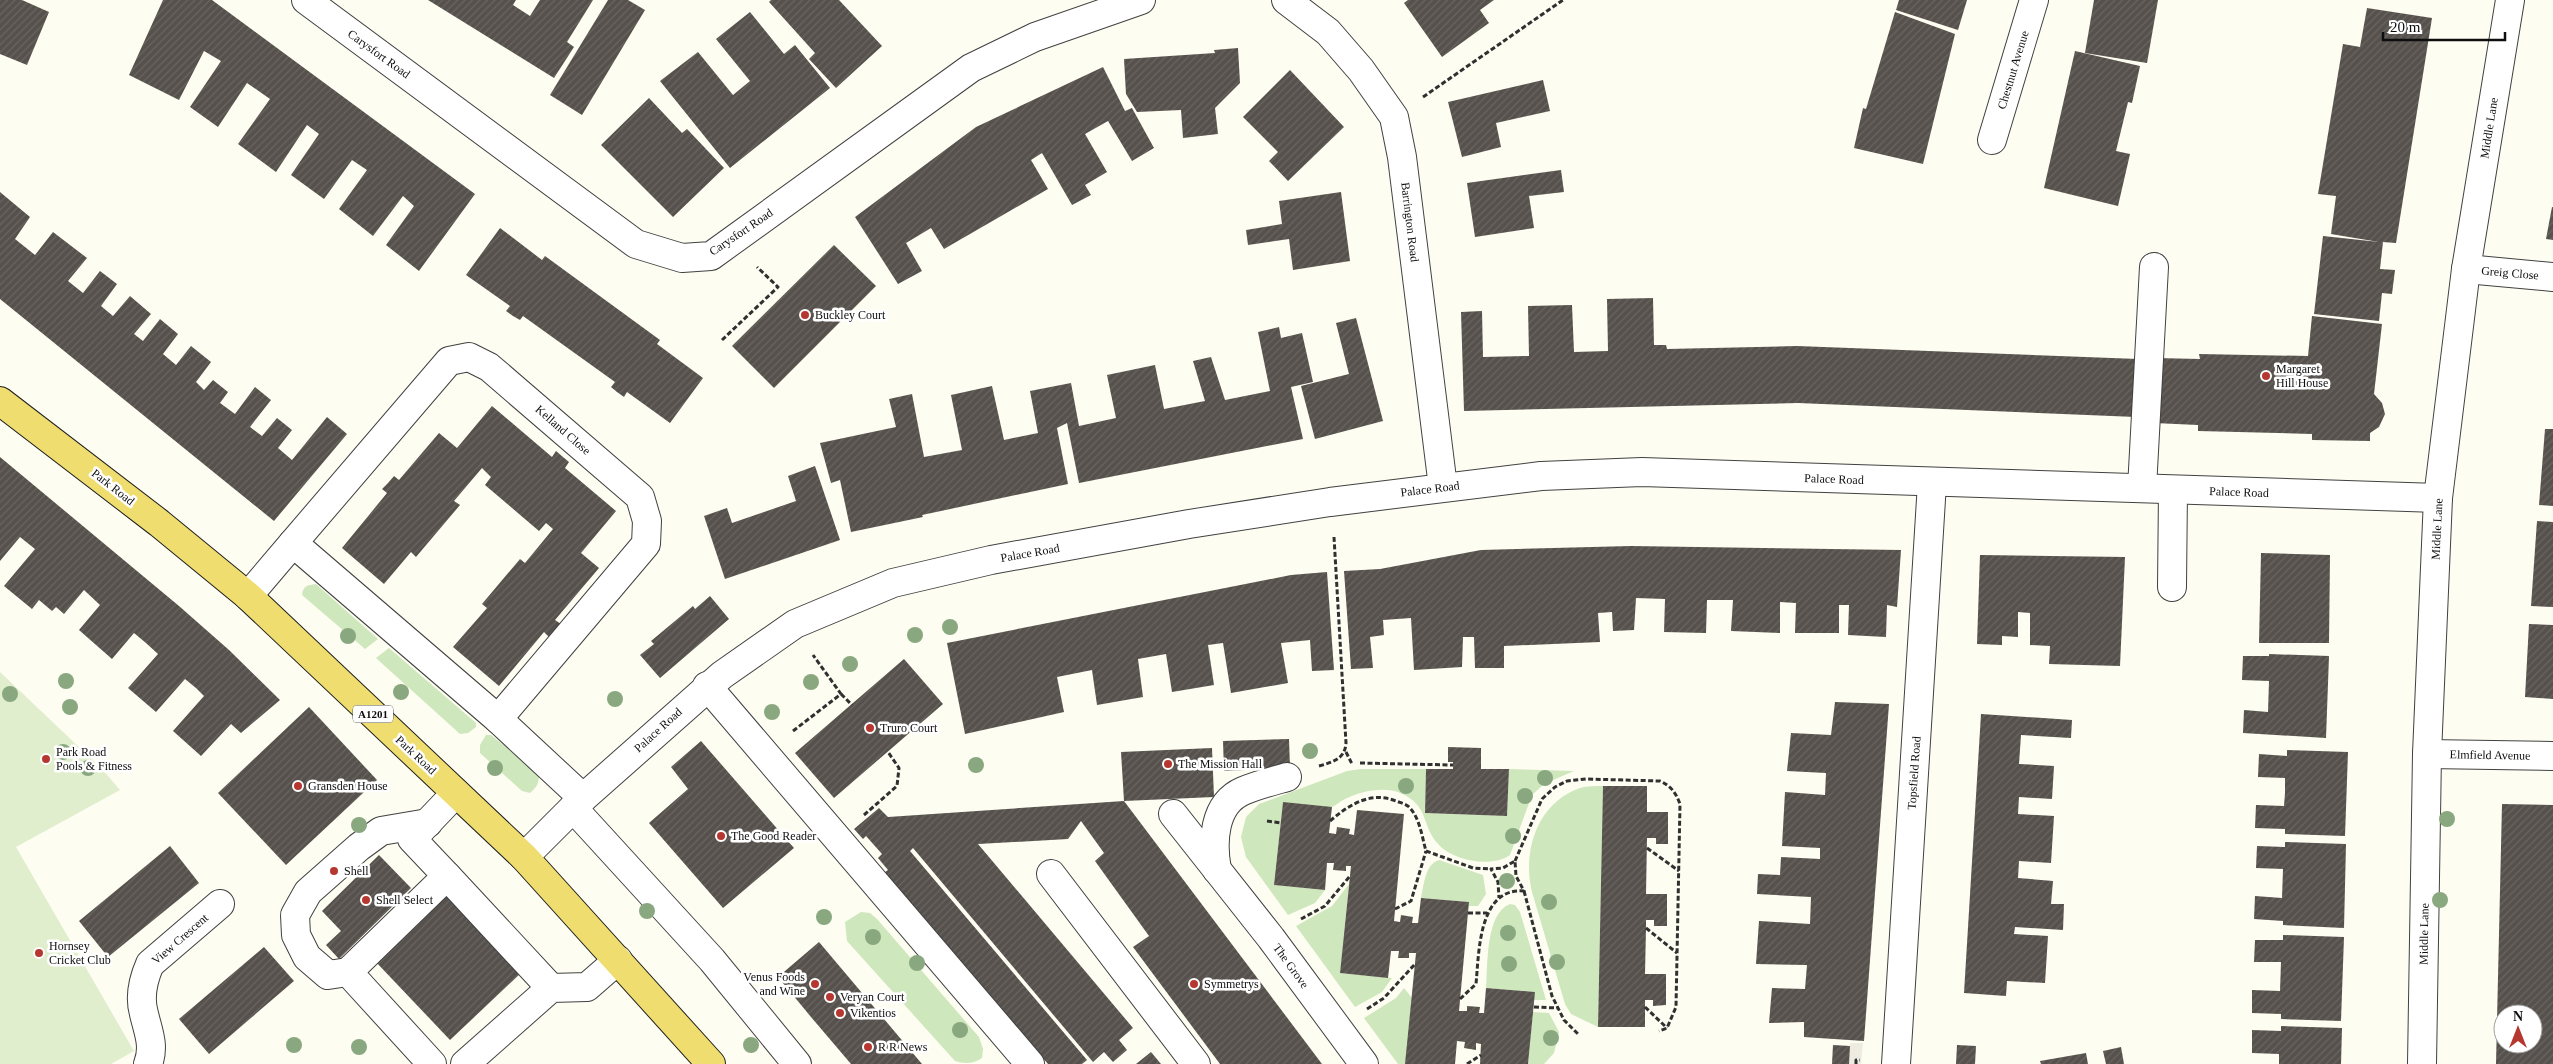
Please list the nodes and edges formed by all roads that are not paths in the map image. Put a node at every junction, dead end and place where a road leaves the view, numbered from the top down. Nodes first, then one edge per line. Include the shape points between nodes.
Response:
1 (306, 0) edge
2 (1141, 0) edge
3 (1286, 0) edge
4 (2034, 0) edge
5 (2510, 0) edge
6 (1992, 140) dead end
7 (2154, 266) dead end
8 (2466, 268) junction
9 (2553, 277) edge
10 (0, 401) edge
11 (1932, 482) junction
12 (1443, 487) junction
13 (2142, 488) junction
14 (2173, 490) junction
15 (2438, 498) junction
16 (293, 542) junction
17 (2172, 587) dead end
18 (248, 596) junction
19 (707, 686) junction
20 (498, 719) junction
21 (2427, 754) junction
22 (2553, 756) edge
23 (1288, 777) road end
24 (456, 793) junction
25 (578, 803) junction
26 (1173, 814) dead end
27 (428, 823) junction
28 (524, 857) junction
29 (1217, 870) junction
30 (1051, 874) dead end
31 (447, 876) junction
32 (220, 904) dead end
33 (618, 960) junction
34 (348, 972) junction
35 (551, 988) junction
36 (148, 1064) edge
37 (432, 1064) edge
38 (466, 1064) edge
39 (711, 1064) edge
40 (797, 1064) edge
41 (1030, 1064) edge
42 (1196, 1064) edge
43 (1364, 1064) edge
44 (1896, 1064) edge
45 (2422, 1064) edge

1 - 2 street, Carysfort Road via 636,244 682,258 711,256 971,68 1035,37
3 - 12 street, Barrington Road via 1328,32 1361,70 1394,117 1402,157
4 - 6 street, Chestnut Avenue
5 - 8 street, Middle Lane
7 - 13 street
8 - 9 street, Greig Close
8 - 15 street, Middle Lane
10 - 18 main road, Park Road / A1201
11 - 12 street, Palace Road via 1642,472 1541,476
11 - 13 street, Palace Road
11 - 44 street, Topsfield Road
12 - 19 street, Palace Road via 1189,524 991,560 893,583 795,624
13 - 14 street, Palace Road
14 - 15 street, Palace Road
14 - 17 street
15 - 21 street, Middle Lane
16 - 18 street, Kelland Close
16 - 20 street
16 - 20 street, Kelland Close via 449,360 468,357 489,367 602,464 640,497 647,521 646,544
18 - 24 main road, Park Road / A1201
19 - 25 street, Palace Road
19 - 41 street
20 - 25 street
21 - 22 street, Elmfield Avenue
21 - 45 street, Middle Lane
23 - 29 street via 1242,791 1230,799 1217,825 1214,840
24 - 27 street
24 - 28 main road, Park Road / A1201
25 - 28 street, Palace Road
25 - 40 street
26 - 29 street, The Grove
27 - 31 street via 412,839
27 - 34 street via 382,832 374,837 308,892 295,915 296,935 307,957 328,975
28 - 33 main road, Park Road / A1201
29 - 43 street, The Grove
30 - 42 street
31 - 34 street
31 - 35 street
32 - 36 street, View Crescent via 150,964 144,977 143,1013 150,1032 152,1055
33 - 35 street via 586,987
33 - 39 main road, Park Road / A1201
34 - 37 street
35 - 38 street

